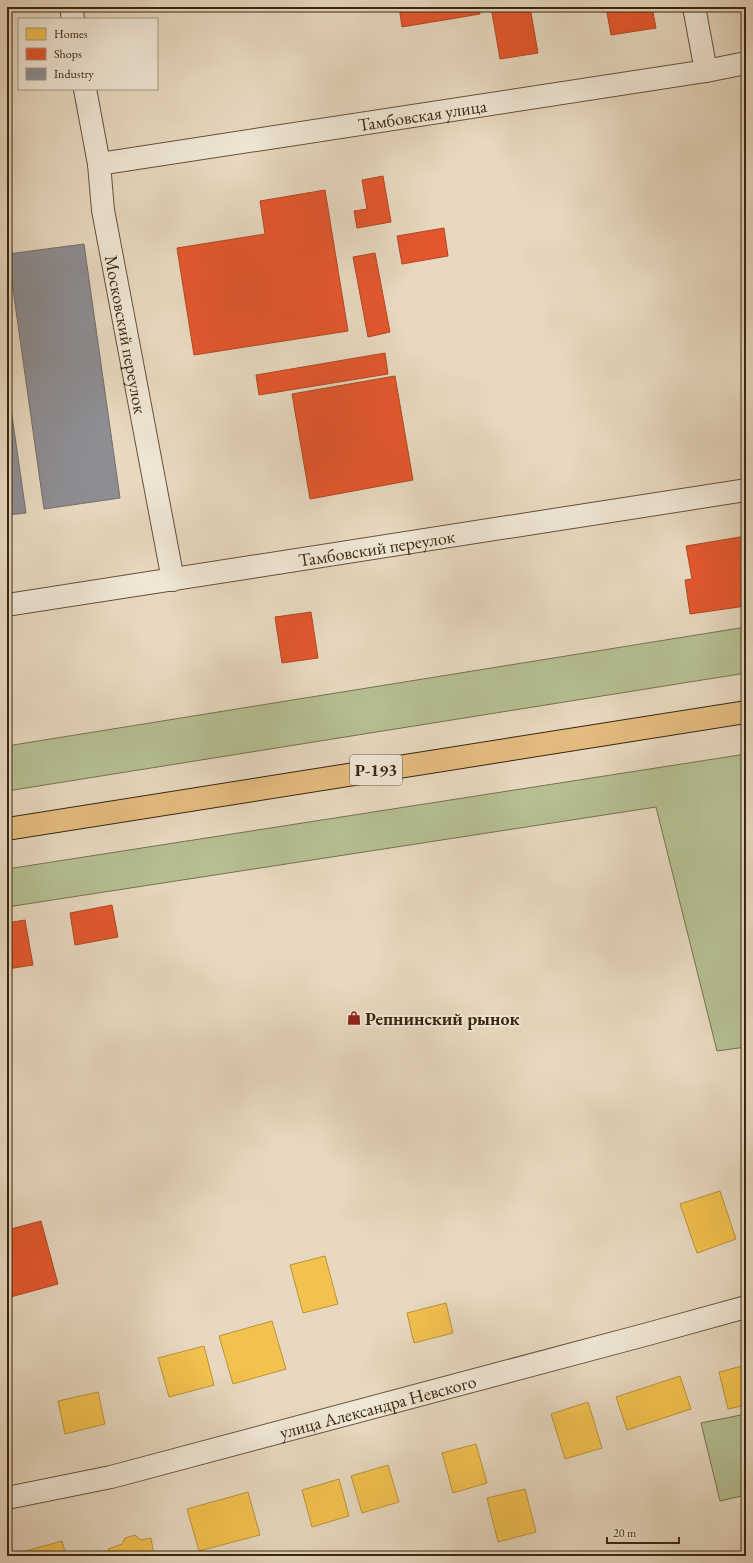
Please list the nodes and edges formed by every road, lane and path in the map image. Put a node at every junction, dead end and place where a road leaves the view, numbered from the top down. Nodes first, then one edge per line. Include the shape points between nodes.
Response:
1 (70, 7) edge
2 (694, 7) edge
3 (73, 18) edge
4 (746, 63) edge
5 (706, 71) junction
6 (85, 90) edge
7 (99, 164) junction
8 (746, 490) edge
9 (173, 580) junction
10 (7, 605) edge
11 (746, 712) edge
12 (7, 829) edge
13 (746, 1307) edge
14 (7, 1498) edge

1 - 3 street
2 - 5 street
4 - 5 street, Тамбовская улица
5 - 7 street, Тамбовская улица
6 - 7 street, Московский переулок
7 - 9 street, Московский переулок via 104,210
8 - 9 street, Тамбовский переулок
9 - 10 street, Тамбовский переулок
11 - 12 highway, Р-193
13 - 14 street, улица Александра Невского via 111,1477

